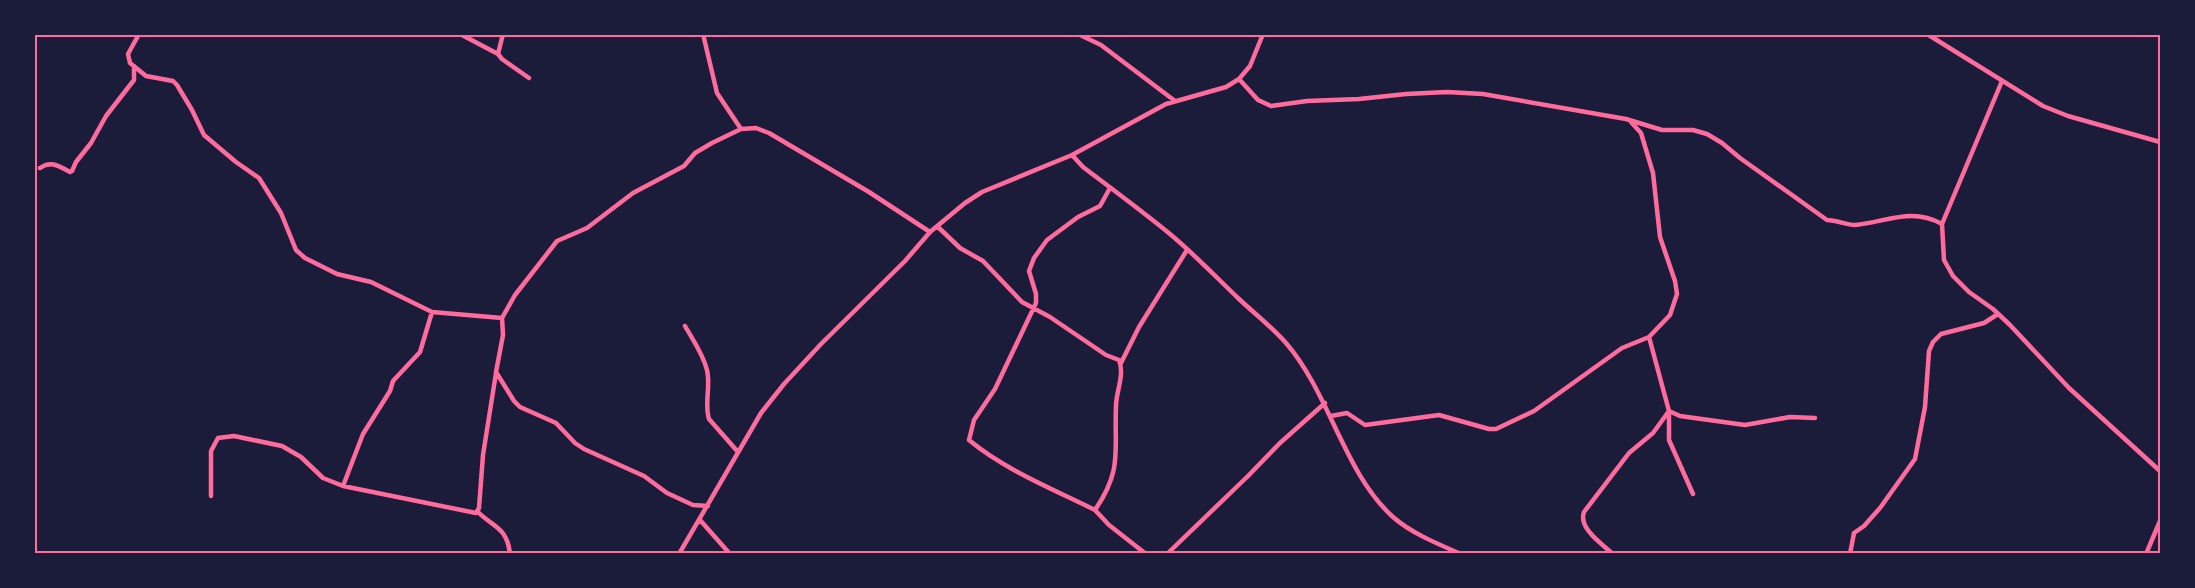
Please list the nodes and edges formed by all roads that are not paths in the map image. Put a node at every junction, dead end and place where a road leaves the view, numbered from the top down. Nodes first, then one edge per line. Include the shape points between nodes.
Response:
1 (139, 34) edge
2 (460, 34) edge
3 (503, 34) edge
4 (703, 34) edge
5 (1078, 34) edge
6 (1263, 34) edge
7 (1927, 34) edge
8 (498, 54) junction
9 (134, 66) junction
10 (530, 78) dead end
11 (1239, 79) junction
12 (2002, 81) junction
13 (1175, 100) junction
14 (1626, 119) junction
15 (741, 129) junction
16 (2160, 142) edge
17 (1072, 155) junction
18 (40, 168) dead end
19 (1110, 188) junction
20 (1942, 224) junction
21 (938, 227) junction
22 (930, 232) junction
23 (1187, 250) junction
24 (1033, 308) junction
25 (432, 312) junction
26 (1998, 314) junction
27 (502, 318) junction
28 (685, 327) dead end
29 (1649, 337) junction
30 (1121, 363) junction
31 (496, 372) junction
32 (1325, 403) junction
33 (1669, 411) junction
34 (1331, 416) junction
35 (1815, 418) dead end
36 (738, 452) junction
37 (2160, 471) edge
38 (343, 486) junction
39 (1693, 494) dead end
40 (212, 496) dead end
41 (708, 506) junction
42 (1095, 510) junction
43 (478, 512) junction
44 (700, 520) junction
45 (2160, 521) edge
46 (510, 554) edge
47 (679, 554) edge
48 (730, 554) edge
49 (1146, 554) edge
50 (1167, 554) edge
51 (1461, 554) edge
52 (1613, 554) edge
53 (1850, 554) edge
54 (2146, 554) edge

1 - 9 street via 128,54
2 - 8 street
3 - 8 street
4 - 15 street via 717,93
5 - 13 street via 1101,45
6 - 11 street via 1250,66
7 - 12 street
8 - 10 street
9 - 18 street via 134,80 72,171 56,164
9 - 25 street via 153,79 177,85 204,135 262,182 281,213 296,250 305,258 337,274 371,282
11 - 13 street via 1226,87
11 - 14 street via 1258,100 1271,106 1456,93 1528,100
12 - 16 street via 2068,116
12 - 20 street
13 - 17 street
14 - 20 street via 1652,128 1707,134 1827,220 1853,225 1921,215
14 - 29 street via 1638,128 1650,161 1660,237 1677,294 1670,315
15 - 22 street via 756,128 769,133
15 - 27 street via 704,147 684,166 633,193 587,228 557,241
17 - 19 street
17 - 21 street via 982,192
19 - 23 street
19 - 24 street via 1100,206 1047,240 1034,258 1029,271 1036,294
20 - 26 street via 1944,260 1953,276
21 - 22 street
21 - 24 street
22 - 36 street via 784,384 761,412
23 - 30 street
23 - 32 street via 1285,343
24 - 30 street
24 - 42 street via 1000,380 974,420 969,440 1024,475
25 - 27 street
25 - 38 street via 420,352 393,381 363,434
26 - 37 street via 2069,388
26 - 53 street via 1984,323 1941,334 1933,342 1915,459 1880,508 1854,533
27 - 31 street
28 - 36 street via 707,370 709,419
29 - 33 street
29 - 34 street via 1623,348 1534,411 1496,429 1439,415 1365,425 1347,413
30 - 42 street via 1116,462
31 - 41 street via 520,407 556,423 574,443 644,476 667,493 693,505
31 - 43 street
32 - 34 street
32 - 50 street
33 - 35 street via 1745,425 1790,417
33 - 39 street via 1669,440
33 - 52 street via 1653,433 1629,453 1584,512 1583,520 1589,531
34 - 51 street via 1363,478 1393,517
36 - 41 street
38 - 40 street via 323,478 301,457 282,446 225,436 218,438 211,451
38 - 43 street
41 - 44 street
42 - 49 street
43 - 46 street via 504,532
44 - 47 street
44 - 48 street
45 - 54 street

